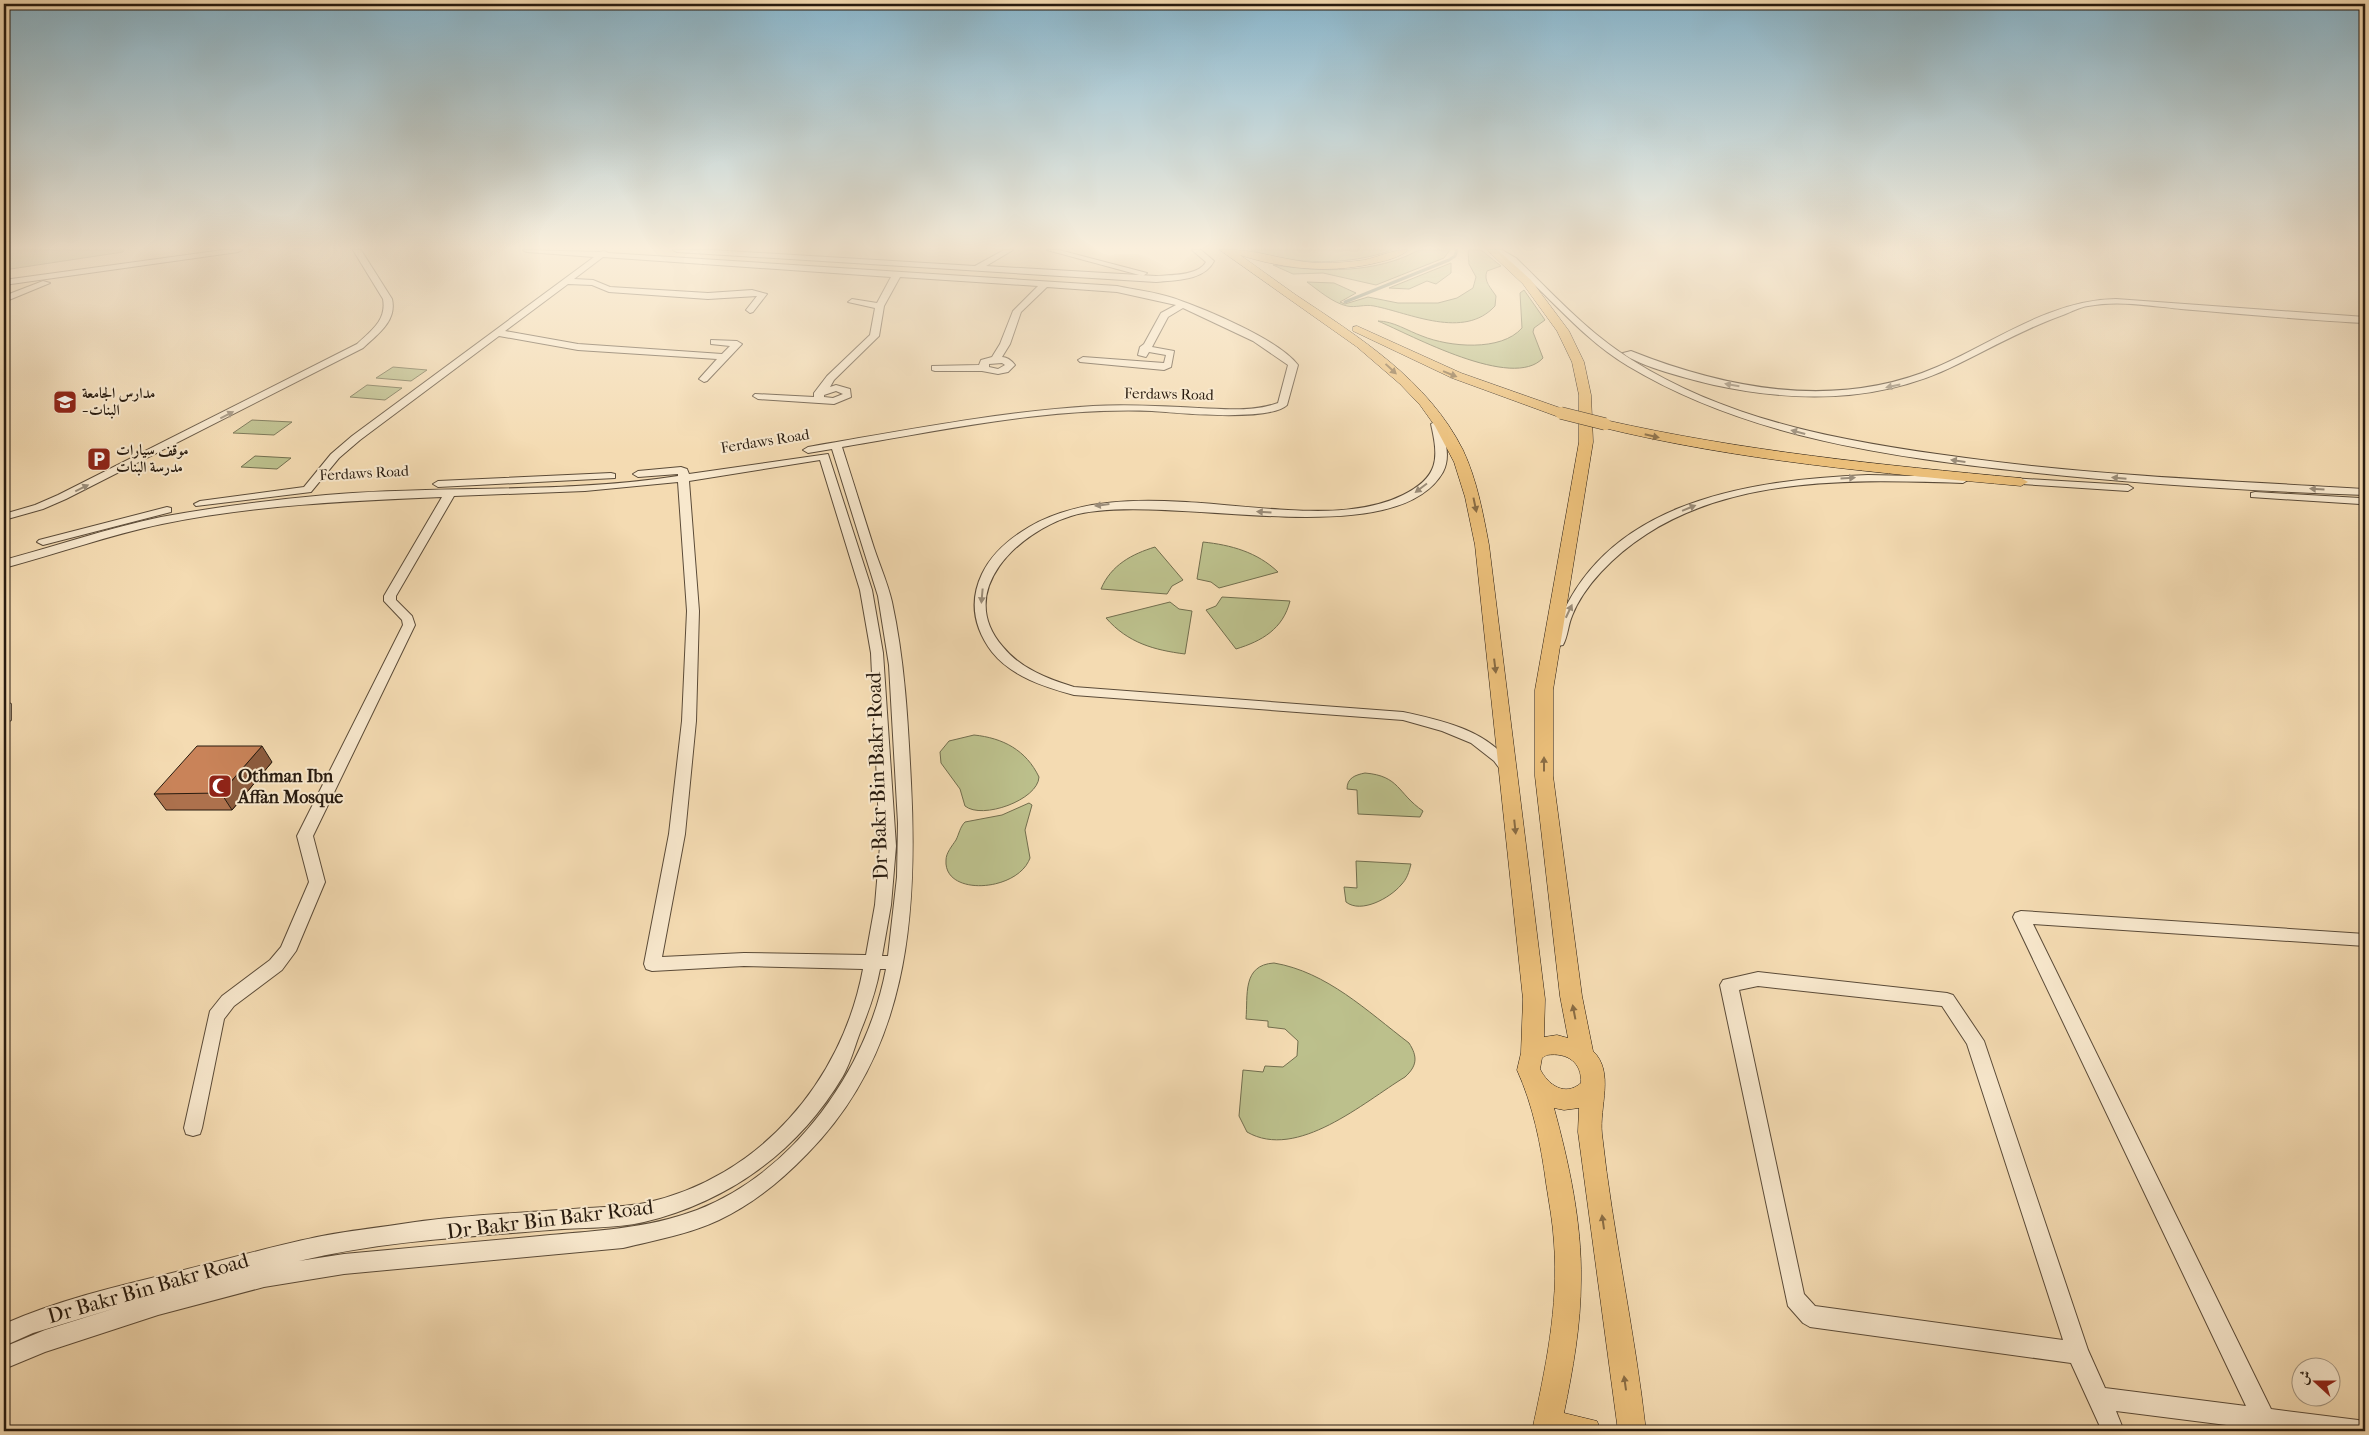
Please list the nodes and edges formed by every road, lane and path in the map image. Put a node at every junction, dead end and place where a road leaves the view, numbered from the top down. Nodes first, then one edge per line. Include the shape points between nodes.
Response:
1 (387, 317) edge
2 (519, 317) edge
3 (878, 317) edge
4 (1015, 317) edge
5 (1163, 317) edge
6 (1211, 317) edge
7 (1325, 317) edge
8 (1339, 317) edge
9 (1553, 317) edge
10 (1574, 317) edge
11 (2044, 317) edge
12 (2325, 317) edge
13 (2365, 320) edge
14 (1586, 328) junction
15 (499, 333) junction
16 (714, 342) dead end
17 (1145, 349) junction
18 (723, 357) junction
19 (996, 359) junction
20 (1082, 360) dead end
21 (1139, 365) junction
22 (935, 368) dead end
23 (984, 368) junction
24 (704, 379) dead end
25 (758, 396) dead end
26 (1432, 414) junction
27 (836, 445) junction
28 (684, 474) junction
29 (2021, 482) junction
30 (307, 490) junction
31 (2365, 492) edge
32 (450, 493) junction
33 (62, 497) junction
34 (2365, 502) edge
35 (4, 517) edge
36 (4, 527) edge
37 (4, 554) edge
38 (4, 564) edge
39 (1544, 690) junction
40 (4, 704) edge
41 (4, 720) edge
42 (1509, 773) junction
43 (2365, 940) edge
44 (873, 962) junction
45 (895, 963) junction
46 (1532, 1053) junction
47 (1582, 1055) junction
48 (1537, 1087) junction
49 (1591, 1089) junction
50 (193, 1128) dead end
51 (4, 1335) edge
52 (2078, 1353) junction
53 (4, 1358) edge
54 (2098, 1398) junction
55 (2267, 1426) edge
56 (1546, 1428) edge
57 (1587, 1431) edge
58 (1632, 1431) edge
59 (2113, 1431) edge
60 (2358, 1431) edge

33 -> 1 street via 360,346
2 - 15 street
3 - 25 street via 874,336 830,378 822,395
4 - 19 street
5 - 17 street
6 - 27 street, Ferdaws Road via 1287,358 1293,369 1282,405 1263,411 1167,408 1070,410 965,422
7 -> 26 main road via 1357,339 1399,376
8 -> 29 main road, bridge via 1423,363 1508,396 1605,424 1722,450 1809,462
9 - 39 main road via 1578,362 1585,395 1586,442
10 - 14 street
11 -> 14 street via 1939,370 1899,385 1841,394 1767,391 1691,376 1625,352
13 -> 12 street
31 -> 14 street via 2024,469 1832,440 1743,415 1693,396 1627,361
15 - 18 street via 578,347
15 - 30 street via 345,447
16 - 18 street via 737,344
17 - 21 street
17 - 21 street via 1171,353 1170,362 1164,367
18 - 24 street
19 - 23 street via 984,362
19 - 23 street via 1007,361 1009,367 994,371
20 - 21 street
22 - 23 street
26 -> 42 main road via 1455,448 1474,502
26 -> 42 street via 1442,439 1441,464 1426,486 1397,503 1363,511 1313,515 1123,504 1071,511 1030,531 999,555 983,582 981,616 993,645 1004,657 1034,678 1054,686 1074,691 1403,716 1428,721 1489,748 1501,758
27 - 28 street, Ferdaws Road
27 - 45 street, Dr Bakr Bin Bakr Road via 886,601 895,659 906,861 902,924
28 - 30 street, Ferdaws Road
28 - 32 street via 585,488
28 - 44 street via 816,456 825,458 866,590 877,653 888,846 883,905
28 - 44 street via 693,611 688,721 677,834 652,964 760,958
29 - 34 street
39 -> 29 street via 1568,612 1586,582 1608,556 1636,533 1669,516 1739,492 1816,480 1897,477
30 - 37 street, Ferdaws Road via 161,511
32 - 38 street via 285,501 214,511 108,534
32 - 50 street via 390,596 390,601 408,619 408,625 305,836 305,845 318,872 317,882 288,951 276,965 228,1000 216,1016
33 - 35 street
33 - 36 street
47 -> 39 main road via 1571,996 1544,776
40 - 41 street
42 -> 46 main road via 1534,999
43 - 55 street via 2021,917
44 - 45 street
44 - 51 street via 868,989 853,1032 837,1070 816,1101 790,1132 761,1158 719,1186 689,1200 642,1213 420,1231 321,1246 121,1296
45 - 53 street, Dr Bakr Bin Bakr Road via 869,1055 832,1118 805,1148 770,1177 744,1196 701,1218 623,1238 344,1264 264,1277 158,1305 45,1341
46 - 47 main road via 1544,1046 1560,1045
46 - 48 main road via 1528,1070
47 - 49 main road via 1593,1072
48 - 49 main road via 1550,1096 1566,1100 1576,1100
48 - 56 main road via 1554,1152 1568,1281 1562,1354
58 -> 49 main road via 1590,1132
52 - 52 street via 1974,1041 1947,1000 1758,979 1729,985 1795,1299 1810,1316
52 - 54 street
54 - 55 street
54 - 59 street
55 - 60 street
56 - 57 main road

